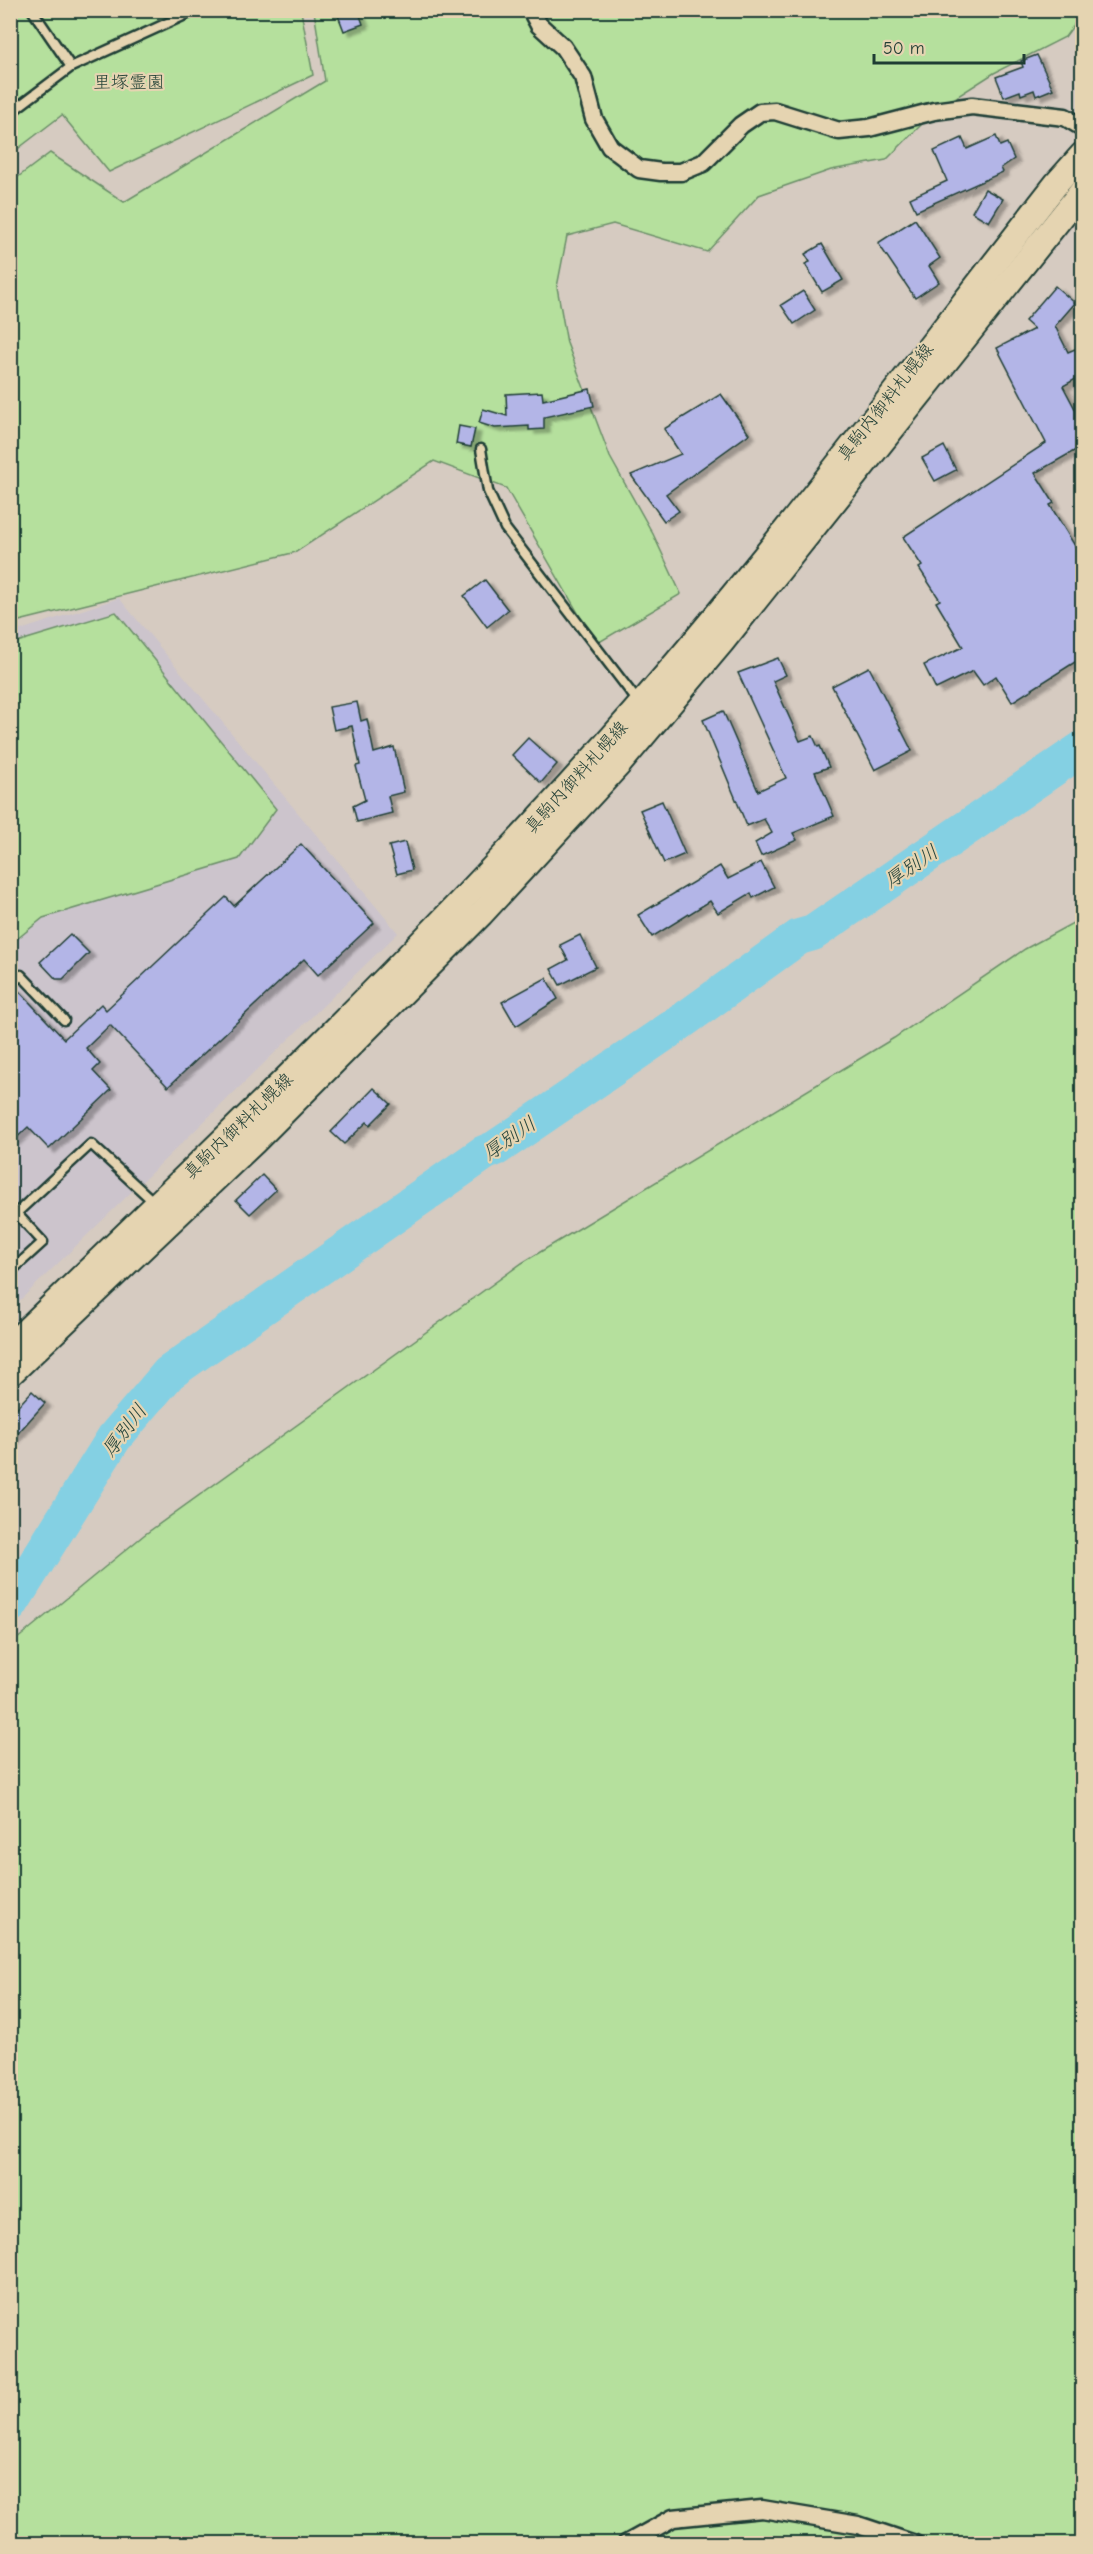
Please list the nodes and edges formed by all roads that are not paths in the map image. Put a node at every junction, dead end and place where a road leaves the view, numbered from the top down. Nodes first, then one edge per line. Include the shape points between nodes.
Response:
1 (32, 10) edge
2 (196, 10) edge
3 (531, 10) edge
4 (71, 67) junction
5 (10, 113) edge
6 (1083, 127) edge
7 (1083, 155) edge
8 (1083, 191) edge
9 (481, 449) dead end
10 (647, 714) junction
11 (10, 985) edge
12 (64, 1020) dead end
13 (157, 1204) junction
14 (14, 1216) edge
15 (10, 1272) edge
16 (10, 1346) edge
17 (10, 1374) edge
18 (626, 2544) edge
19 (915, 2544) edge

1 - 4 lane
2 - 4 lane
3 - 6 street via 583,77 594,119 610,147 639,169 681,172 703,163 760,112 775,111 839,131 972,106 1065,117
4 - 5 lane
7 - 10 main road, 真駒内御料札幌線 via 767,552
8 - 10 main road, 真駒内御料札幌線 via 722,642
9 - 10 lane via 488,491 505,528
10 - 13 main road, 真駒内御料札幌線 via 530,828 405,961
10 - 17 main road, 真駒内御料札幌線 via 621,762 481,914 254,1142
11 - 12 lane via 21,975
13 - 14 lane via 91,1144
13 - 16 main road, 真駒内御料札幌線
14 - 15 lane via 43,1242
18 - 19 street via 673,2518 762,2509 858,2525

